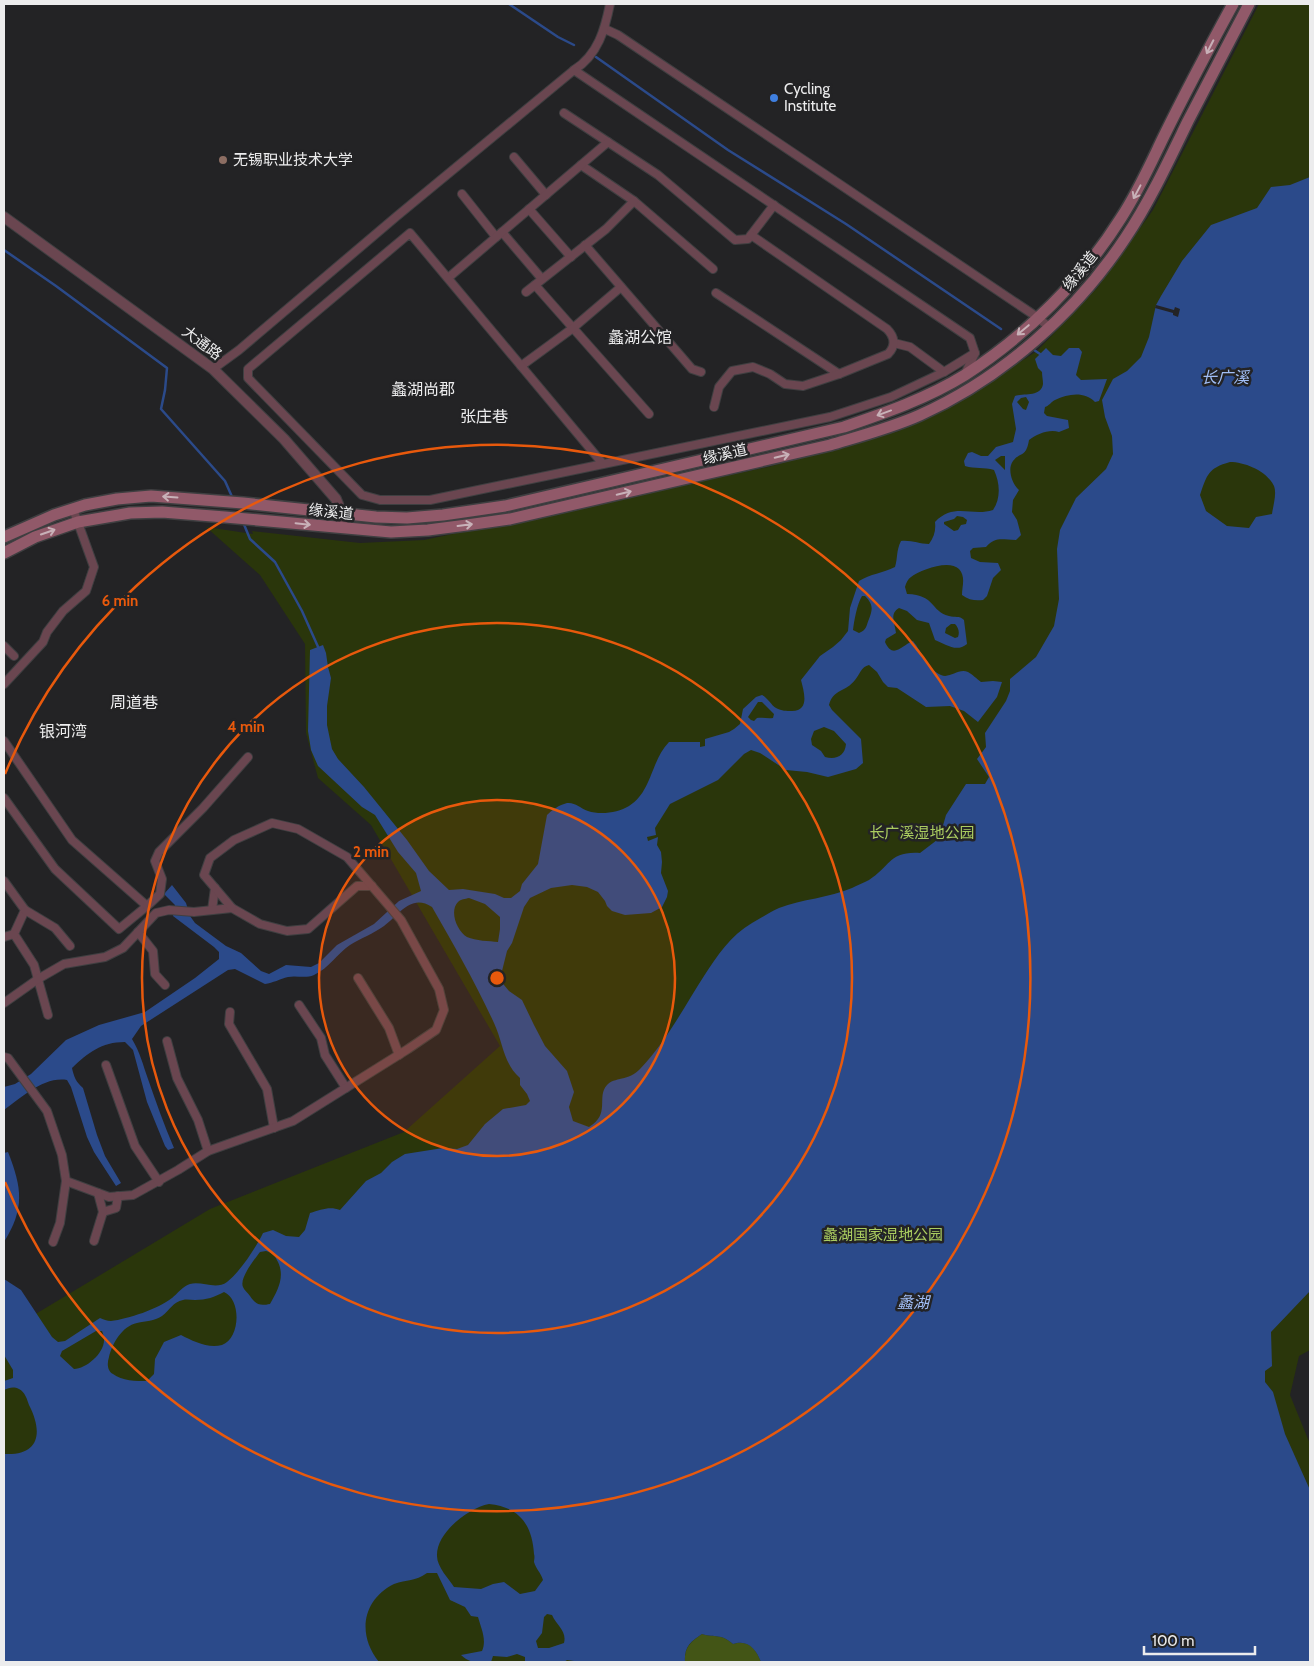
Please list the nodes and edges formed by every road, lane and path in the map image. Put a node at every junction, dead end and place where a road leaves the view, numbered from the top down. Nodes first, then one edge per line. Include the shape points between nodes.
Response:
1 (610, 4) edge
2 (1233, 4) edge
3 (1249, 4) edge
4 (605, 29) junction
5 (574, 70) junction
6 (564, 113) dead end
7 (608, 142) junction
8 (514, 157) dead end
9 (581, 165) junction
10 (462, 194) dead end
11 (546, 195) junction
12 (634, 201) junction
13 (774, 205) junction
14 (529, 209) junction
15 (4, 217) edge
16 (499, 234) junction
17 (751, 235) junction
18 (585, 245) junction
19 (571, 257) junction
20 (713, 269) dead end
21 (448, 278) junction
22 (542, 279) junction
23 (535, 285) junction
24 (621, 287) junction
25 (526, 292) dead end
26 (716, 293) dead end
27 (1037, 317) junction
28 (1049, 327) junction
29 (573, 328) junction
30 (894, 343) junction
31 (975, 353) junction
32 (521, 366) junction
33 (214, 369) junction
34 (701, 372) dead end
35 (944, 372) junction
36 (840, 374) junction
37 (964, 375) junction
38 (714, 407) dead end
39 (648, 414) dead end
40 (603, 464) junction
41 (73, 509) junction
42 (342, 514) junction
43 (78, 522) junction
44 (343, 528) junction
45 (4, 537) edge
46 (4, 554) edge
47 (4, 646) edge
48 (14, 656) dead end
49 (4, 684) edge
50 (4, 741) edge
51 (248, 757) dead end
52 (4, 798) edge
53 (359, 871) junction
54 (4, 881) edge
55 (356, 886) junction
56 (372, 886) junction
57 (215, 888) junction
58 (147, 906) junction
59 (232, 908) junction
60 (25, 910) junction
61 (212, 910) junction
62 (138, 932) junction
63 (14, 934) junction
64 (4, 937) edge
65 (70, 946) dead end
66 (38, 978) junction
67 (358, 978) dead end
68 (165, 985) dead end
69 (4, 1003) edge
70 (299, 1004) dead end
71 (230, 1012) dead end
72 (48, 1015) dead end
73 (168, 1041) dead end
74 (398, 1055) junction
75 (4, 1057) edge
76 (106, 1065) dead end
77 (346, 1088) junction
78 (274, 1128) junction
79 (208, 1151) junction
80 (66, 1181) junction
81 (159, 1182) junction
82 (98, 1194) junction
83 (118, 1196) junction
84 (103, 1212) junction
85 (94, 1241) dead end
86 (53, 1242) dead end

1 - 4 street
2 -> 27 main road, 缘溪道 via 1121,220 1077,278
3 - 28 main road, 缘溪道 via 1150,198 1126,238 1092,282
4 - 5 street via 600,42
4 - 27 street
5 - 13 street
5 - 33 street
6 - 7 street
7 - 9 street
7 - 17 street via 658,175 734,240 748,239
8 - 11 street
9 - 11 street
9 - 12 street
10 - 16 street
11 - 14 street
12 - 18 street
12 - 20 street
13 - 17 street
13 - 31 street via 970,338
14 - 16 street
14 - 19 street
15 - 33 street, 大通路
16 - 21 street
16 - 22 street
17 - 30 street via 887,328
18 - 19 street
18 - 24 street
19 - 22 street
21 - 32 street
21 - 40 street via 410,233 248,369 248,378 362,495 380,500 430,500
22 - 23 street
23 - 25 street
23 - 29 street
24 - 29 street
24 - 34 street via 692,368
26 - 36 street
27 - 28 street
27 -> 37 main road, 缘溪道
44 -> 28 main road, 缘溪道 via 391,532 510,519 866,435 919,416 953,398 1013,358
29 - 32 street
29 - 39 street
30 - 35 street via 910,346
30 - 36 street via 888,354
31 - 35 street
31 - 37 street
32 - 40 street
33 - 42 street, 大通路 via 284,439 336,499
35 - 40 street via 891,397 830,417
36 - 38 street via 803,386 784,384 753,367 732,371 718,387
37 -> 42 main road, 缘溪道 via 887,412 844,426 505,506 408,518
42 -> 41 main road, 缘溪道 via 151,496 117,498
41 - 43 street
41 - 45 main road, 缘溪道 via 54,514
42 - 44 street, 大通路
43 -> 44 main road, 缘溪道 via 130,513 162,512
46 -> 43 main road, 缘溪道 via 34,537
43 - 49 street via 94,566 86,591 63,611 43,642
47 - 48 street
50 - 58 street via 72,840
51 - 58 street via 159,852 155,862 162,879 160,894
52 - 58 street via 55,869 119,929
53 - 55 street
53 - 56 street
53 - 57 street via 347,857 298,829 272,823 234,840 210,858 204,875
54 - 60 street
55 - 56 street
55 - 59 street via 308,929 278,929 260,924
56 - 74 street via 397,916 439,989 444,1010 436,1030
57 - 59 street
57 - 61 street
59 - 61 street
60 - 63 street
60 - 65 street via 55,928
61 - 62 street via 156,913
62 - 66 street via 123,948 106,957 64,964
62 - 68 street via 153,951 155,974
63 - 64 street
63 - 66 street via 34,965
66 - 69 street
66 - 72 street
67 - 74 street via 389,1028
70 - 77 street via 321,1038 325,1054
71 - 78 street via 229,1024 266,1089
73 - 79 street via 177,1078 198,1120
74 - 77 street
75 - 80 street via 8,1058 47,1111 62,1155
76 - 81 street via 136,1146
77 - 78 street via 293,1121
78 - 79 street
79 - 81 street
80 - 82 street
80 - 86 street via 60,1223
81 - 83 street via 133,1195
82 - 83 street
82 - 84 street
83 - 84 street via 116,1208
84 - 85 street

